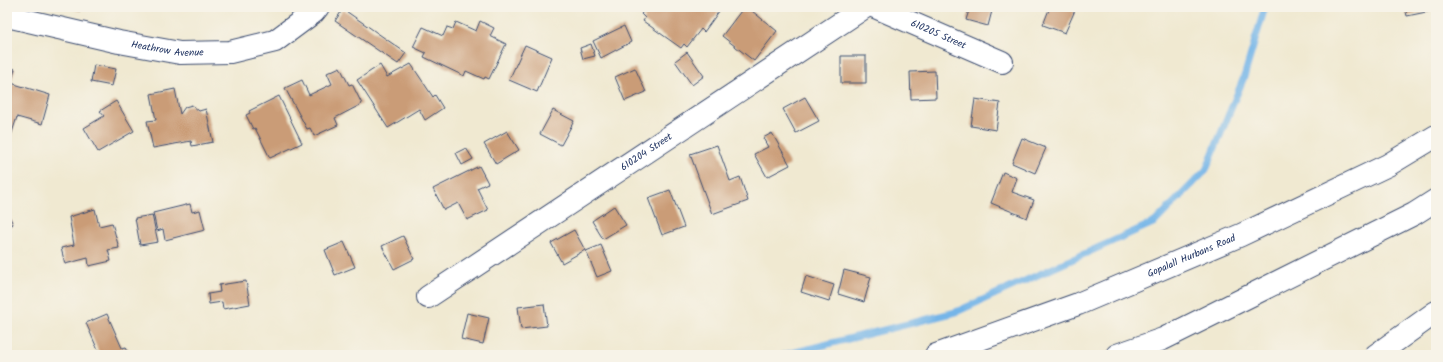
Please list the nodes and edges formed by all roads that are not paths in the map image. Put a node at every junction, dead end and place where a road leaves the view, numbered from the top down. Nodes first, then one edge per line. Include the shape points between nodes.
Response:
1 (318, 7) edge
2 (865, 7) edge
3 (875, 7) edge
4 (13, 13) edge
5 (1002, 62) dead end
6 (1436, 136) edge
7 (1436, 200) edge
8 (428, 297) dead end
9 (1436, 312) edge
10 (936, 355) edge
11 (1117, 355) edge
12 (1376, 355) edge

1 - 4 street, Heathrow Avenue via 275,41 230,52 180,53 119,42
2 - 8 street, 610204 Street
3 - 5 street, 610205 Street
6 - 10 street, Gopalall Hurbans Road via 1388,165 1241,235 1078,304
7 - 11 street via 1414,214 1163,339
9 - 12 street

